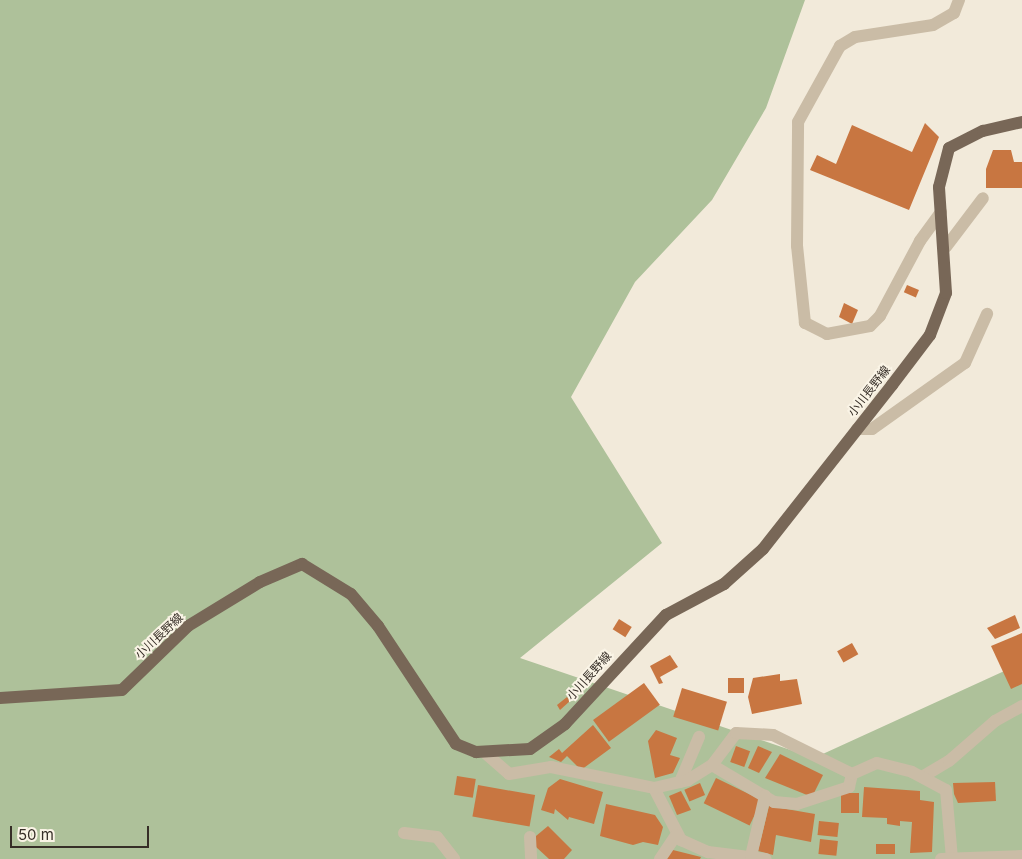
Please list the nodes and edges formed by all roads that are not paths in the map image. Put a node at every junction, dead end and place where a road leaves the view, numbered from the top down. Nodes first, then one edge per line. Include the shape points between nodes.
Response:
1 (959, 0) edge
2 (1022, 122) edge
3 (983, 198) dead end
4 (941, 212) junction
5 (946, 246) junction
6 (987, 314) dead end
7 (857, 429) junction
8 (0, 698) edge
9 (1022, 706) edge
10 (699, 737) dead end
11 (484, 752) junction
12 (712, 765) junction
13 (852, 774) junction
14 (922, 777) junction
15 (680, 782) junction
16 (654, 788) junction
17 (765, 796) junction
18 (404, 833) dead end
19 (676, 834) junction
20 (530, 837) dead end
21 (707, 855) edge
22 (751, 856) junction
23 (1022, 856) edge
24 (454, 859) edge
25 (530, 859) edge
26 (660, 859) edge
27 (766, 859) edge
28 (940, 859) edge
29 (952, 859) edge

1 - 4 street via 954,13 933,25 855,36 840,46 798,122 797,246 805,323 827,334 870,326 880,316 920,241
2 - 4 main road, 小川長野線 via 983,132 949,148 939,188
3 - 5 street
4 - 5 main road, 小川長野線
5 - 7 main road, 小川長野線 via 946,293 930,335
6 - 7 street via 966,363 872,429
7 - 11 main road, 小川長野線 via 763,549 724,584 666,615 565,724 530,748
8 - 11 main road, 小川長野線 via 122,690 188,626 260,582 302,564 351,594 378,626 456,744
9 - 14 street via 995,721 949,761
10 - 15 street
11 - 16 street via 509,774 551,767
12 - 13 street via 736,733 773,735
12 - 15 street
12 - 17 street
13 - 14 street via 877,763
13 - 17 street via 849,787 797,804
14 - 29 street via 946,790
15 - 16 street
16 - 19 street
17 - 22 street
18 - 24 street via 437,837
19 - 21 street
19 - 26 street
20 - 25 street
21 - 22 street
22 - 27 street
23 - 29 street
28 - 29 street

